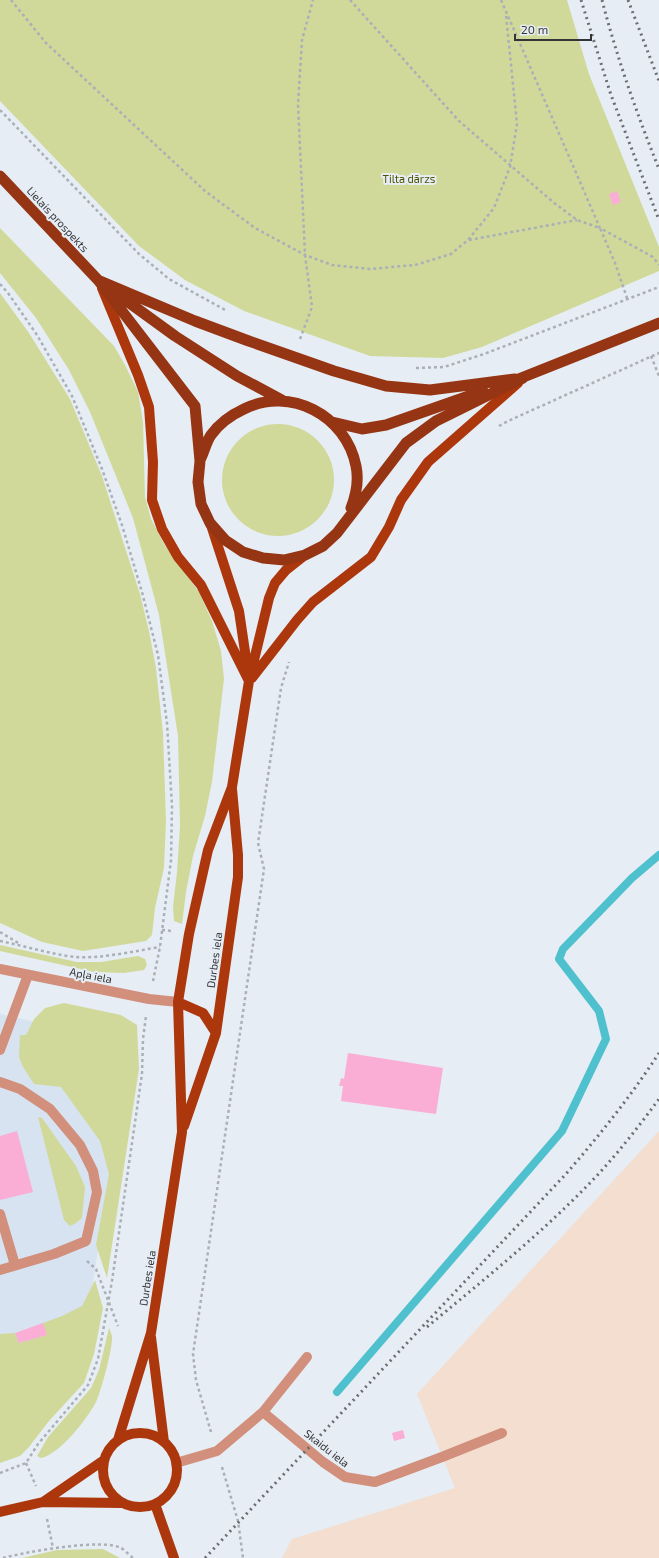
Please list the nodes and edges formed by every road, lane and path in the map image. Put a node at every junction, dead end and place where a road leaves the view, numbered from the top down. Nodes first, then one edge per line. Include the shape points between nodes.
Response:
1 (11, 0) edge
2 (313, 0) edge
3 (350, 0) edge
4 (501, 0) edge
5 (506, 15) junction
6 (0, 110) edge
7 (510, 167) junction
8 (0, 176) edge
9 (577, 220) junction
10 (600, 228) junction
11 (468, 240) junction
12 (305, 255) junction
13 (659, 265) edge
14 (98, 280) junction
15 (0, 284) edge
16 (659, 287) edge
17 (627, 298) junction
18 (231, 313) dead end
19 (659, 323) edge
20 (294, 336) dead end
21 (659, 354) edge
22 (651, 356) junction
23 (412, 369) dead end
24 (659, 376) edge
25 (523, 378) junction
26 (282, 400) junction
27 (332, 422) junction
28 (494, 429) dead end
29 (200, 461) junction
30 (348, 517) junction
31 (210, 523) junction
32 (305, 555) junction
33 (289, 662) dead end
34 (249, 681) junction
35 (232, 787) junction
36 (0, 932) edge
37 (0, 941) edge
38 (23, 946) junction
39 (160, 947) junction
40 (0, 969) edge
41 (28, 975) junction
42 (149, 999) junction
43 (178, 1002) junction
44 (216, 1033) junction
45 (0, 1050) edge
46 (0, 1082) edge
47 (182, 1132) junction
48 (0, 1214) edge
49 (72, 1246) junction
50 (15, 1265) junction
51 (0, 1270) edge
52 (108, 1300) junction
53 (118, 1326) dead end
54 (151, 1333) junction
55 (307, 1358) dead end
56 (263, 1412) junction
57 (502, 1433) dead end
58 (118, 1440) junction
59 (164, 1442) junction
60 (217, 1451) junction
61 (104, 1460) junction
62 (176, 1463) junction
63 (0, 1473) edge
64 (44, 1502) junction
65 (122, 1503) junction
66 (155, 1504) junction
67 (0, 1512) edge
68 (3, 1558) edge
69 (133, 1558) edge
70 (174, 1558) edge
71 (243, 1558) edge

1 - 12 path via 46,43 205,191 255,228
2 - 12 path via 302,40 298,104
3 - 7 path via 459,121
4 - 5 path
5 - 7 path via 517,124
5 - 10 path
6 - 18 path via 139,254 169,279
7 - 9 path
7 - 11 path via 494,208
8 - 14 highway, Lielais prospekts
9 - 10 path
9 - 11 path
10 - 13 path via 653,257
10 - 17 path via 616,262
11 - 12 path via 451,254 415,265 385,268 332,265
12 - 20 path via 312,307 300,339
14 - 25 highway via 246,340 386,386 430,390
14 - 26 highway via 175,336 237,376
14 - 29 highway via 195,406
14 - 34 main road via 149,407 153,462 152,500 162,529 178,557 201,585
15 - 39 path via 37,335 72,396 122,525 158,654 167,723 172,806 170,860
16 - 17 path
17 - 23 path via 484,354 444,367
19 - 25 highway
21 - 22 path
22 - 24 path
22 - 28 path
25 - 27 highway via 386,424 362,429
25 - 30 highway via 436,421 406,443
25 - 34 main road via 428,462 401,500 371,557 313,602
26 - 27 highway via 317,411
26 - 29 highway via 254,404 230,416 211,436
27 - 30 highway via 348,442 356,466 356,493
29 - 31 highway via 198,482 201,504
30 - 32 highway via 337,533 323,546
31 - 32 highway via 225,540 243,552 263,558 284,560
31 - 34 main road via 239,611
32 - 34 main road via 286,570 269,598
33 - 60 path via 281,688 258,843 264,869 193,1354 196,1380
34 - 35 main road, Durbes iela
35 - 43 main road, Durbes iela via 208,850
35 - 44 main road, Durbes iela via 238,877
36 - 38 path
37 - 38 path
38 - 39 path via 76,957
39 - 42 path
40 - 41 street, Apļa iela
41 - 42 street, Apļa iela
41 - 45 street
42 - 43 street, Apļa iela
42 - 52 path via 144,1026 142,1074
43 - 44 main road via 203,1013
43 - 47 main road, Durbes iela
44 - 47 main road, Durbes iela
46 - 49 street via 20,1089 50,1109 80,1144 93,1171 97,1192 86,1241
47 - 54 main road, Durbes iela
48 - 50 street
49 - 50 street
49 - 52 path via 96,1269
50 - 51 street
52 - 53 path
52 - 63 path via 98,1359 88,1385 38,1444 26,1463
54 - 58 main road, Durbes iela
54 - 59 main road, Durbes iela
55 - 56 street
56 - 57 street, Skaidu iela via 345,1477 375,1482
56 - 60 street
58 - 59 main road via 141,1433
58 - 61 main road via 109,1449
59 - 62 main road
60 - 62 street
60 - 71 path via 238,1521
61 - 64 main road
61 - 65 main road via 102,1473 106,1485 112,1496
62 - 66 main road via 173,1488
64 - 65 main road
64 - 67 main road
65 - 66 main road via 133,1507
66 - 70 main road
68 - 69 path via 54,1548 102,1544 120,1548

